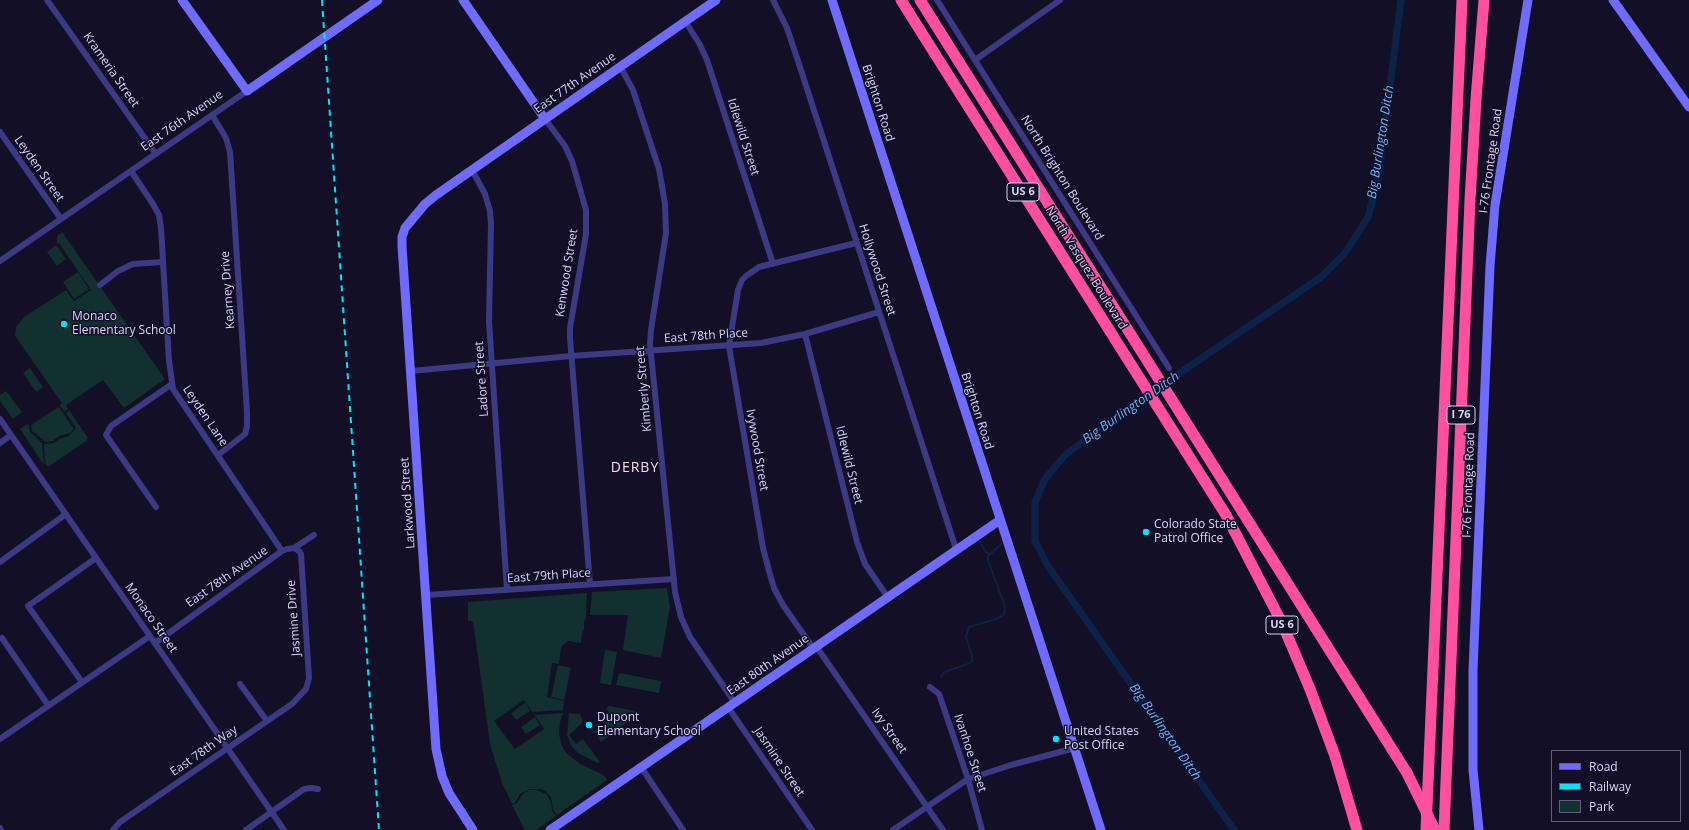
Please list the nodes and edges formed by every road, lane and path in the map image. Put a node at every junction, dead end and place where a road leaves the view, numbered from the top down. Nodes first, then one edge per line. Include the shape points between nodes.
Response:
1 (47, 0) edge
2 (182, 0) edge
3 (378, 0) edge
4 (462, 0) edge
5 (716, 0) edge
6 (773, 0) edge
7 (832, 0) edge
8 (901, 0) edge
9 (920, 0) edge
10 (937, 0) edge
11 (1060, 0) edge
12 (1462, 0) edge
13 (1484, 0) edge
14 (1528, 0) edge
15 (1613, 0) edge
16 (685, 21) junction
17 (975, 60) junction
18 (620, 66) junction
19 (247, 91) junction
20 (1689, 107) edge
21 (212, 115) junction
22 (545, 119) junction
23 (0, 132) edge
24 (156, 154) junction
25 (472, 170) junction
26 (131, 171) junction
27 (449, 186) joint
28 (61, 219) junction
29 (856, 243) junction
30 (0, 261) edge
31 (163, 262) junction
32 (773, 264) junction
33 (100, 285) dead end
34 (879, 312) junction
35 (804, 334) junction
36 (729, 346) junction
37 (650, 351) junction
38 (571, 356) junction
39 (492, 363) junction
40 (1169, 368) dead end
41 (411, 371) junction
42 (172, 384) junction
43 (0, 419) edge
44 (11, 435) junction
45 (1198, 442) junction
46 (0, 443) edge
47 (1184, 449) junction
48 (218, 455) junction
49 (156, 507) dead end
50 (66, 514) junction
51 (1000, 520) junction
52 (314, 535) dead end
53 (294, 548) junction
54 (956, 549) junction
55 (282, 551) junction
56 (96, 558) junction
57 (0, 562) edge
58 (674, 578) junction
59 (590, 584) junction
60 (507, 590) junction
61 (426, 595) junction
62 (887, 596) junction
63 (150, 636) junction
64 (2, 638) dead end
65 (155, 643) junction
66 (814, 647) junction
67 (82, 682) junction
68 (240, 684) dead end
69 (930, 687) dead end
70 (306, 689) joint
71 (48, 705) junction
72 (731, 705) junction
73 (267, 720) junction
74 (0, 739) edge
75 (227, 748) junction
76 (1075, 748) junction
77 (640, 767) junction
78 (968, 779) junction
79 (318, 789) dead end
80 (927, 806) junction
81 (272, 812) junction
82 (113, 830) edge
83 (246, 830) edge
84 (284, 830) edge
85 (473, 830) edge
86 (550, 830) edge
87 (683, 830) edge
88 (812, 830) edge
89 (894, 830) edge
90 (943, 830) edge
91 (982, 830) edge
92 (1101, 830) edge
93 (1357, 830) edge
94 (1426, 830) edge
95 (1434, 830) edge
96 (1444, 830) edge
97 (1478, 830) edge

1 - 24 street, Krameria Street
2 - 19 street
3 - 19 street, East 76th Avenue
4 - 22 street, Kenwood Street
5 - 16 street, East 77th Avenue
6 - 29 street, Hollywood Street via 787,28
7 - 51 street, Brighton Road
8 - 47 highway, North Vasquez Boulevard / US 6
9 - 45 highway, North Vasquez Boulevard / US 6
10 - 17 street, North Brighton Boulevard
11 - 17 street
12 - 94 highway, I 76
13 - 96 highway, I 76 via 1470,200
14 - 97 street, I-76 Frontage Road via 1495,205 1490,266 1473,670 1473,770
15 - 20 street
16 - 18 street, East 77th Avenue
16 - 32 street, Idlewild Street via 707,60
17 - 40 street, North Brighton Boulevard
18 - 22 street, East 77th Avenue
18 - 37 street, Kimberly Street via 633,90 659,169 665,204 666,233
19 - 21 street, East 76th Avenue
21 - 24 street, East 76th Avenue
21 - 48 street, Kearney Drive via 226,138 230,152 247,412 245,434
22 - 25 street, East 77th Avenue
22 - 38 street, Kenwood Street via 572,161 586,210 584,246 570,328
23 - 28 street, Leyden Street
24 - 26 street, East 76th Avenue
25 - 27 street, East 77th Avenue
25 - 39 street, Ladore Street via 485,194 490,210 489,321
26 - 28 street, East 76th Avenue
26 - 31 street, Leyden Lane via 158,216
27 - 41 street, Larkwood Street via 425,204 407,224 402,237
28 - 30 street, East 76th Avenue
29 - 32 street, Ivywood Street
29 - 34 street, Hollywood Street
31 - 33 street via 133,264 118,271
31 - 42 street, Leyden Lane
32 - 36 street, Ivywood Street via 755,269 742,280
34 - 35 street, East 78th Place
34 - 54 street, Hollywood Street
35 - 36 street, East 78th Place via 761,343
35 - 62 street, Idlewild Street via 857,542 866,564
36 - 37 street, East 78th Place
36 - 66 street, Ivywood Street via 769,571 783,605
37 - 38 street, East 78th Place
37 - 58 street, Kimberly Street
38 - 39 street, East 78th Place
38 - 59 street, Kenwood Street
39 - 41 street, East 78th Place
39 - 60 street, Ladore Street
41 - 61 street, Larkwood Street
42 - 48 street, Leyden Lane via 182,405
42 - 49 street via 111,426 106,435
43 - 44 street, Monaco Street
44 - 46 street
44 - 50 street, Monaco Street
45 - 47 highway
45 - 95 highway, US 6, bridge via 1407,773
47 - 93 highway, US 6 via 1226,516 1282,624 1335,756
48 - 55 street, Leyden Lane
50 - 56 street, Monaco Street
50 - 57 street
51 - 54 street, East 80th Avenue
51 - 76 street, Brighton Road
52 - 53 street, East 78th Avenue
53 - 55 street, East 78th Avenue
53 - 70 street, Jasmine Drive via 301,554 309,678
54 - 62 street, East 80th Avenue
55 - 65 street, East 78th Avenue
56 - 63 street, Monaco Street
56 - 67 street via 28,606
58 - 59 street, East 79th Place
58 - 72 street, Kimberly Street via 678,608 684,625
59 - 60 street, East 79th Place
60 - 61 street, East 79th Place
61 - 85 street, Larkwood Street via 438,762 452,798
62 - 66 street, East 80th Avenue
63 - 65 street, Monaco Street
63 - 67 street
64 - 71 street
65 - 75 street, Monaco Street
66 - 72 street, East 80th Avenue
66 - 80 street, Ivy Street
67 - 71 street
68 - 73 street
69 - 78 street, Ivanhoe Street via 939,694
70 - 73 street, East 78th Way via 292,704
71 - 74 street
72 - 77 street, East 80th Avenue
72 - 88 street, Jasmine Street
73 - 75 street, East 78th Way
75 - 81 street, Monaco Street
75 - 82 street, East 78th Way via 120,822
76 - 78 street
76 - 92 street, Brighton Road
77 - 86 street, East 80th Avenue
77 - 87 street
78 - 80 street
78 - 91 street, Ivanhoe Street
79 - 81 street via 304,789
80 - 89 street
80 - 90 street, Ivy Street
81 - 83 street
81 - 84 street, Monaco Street

